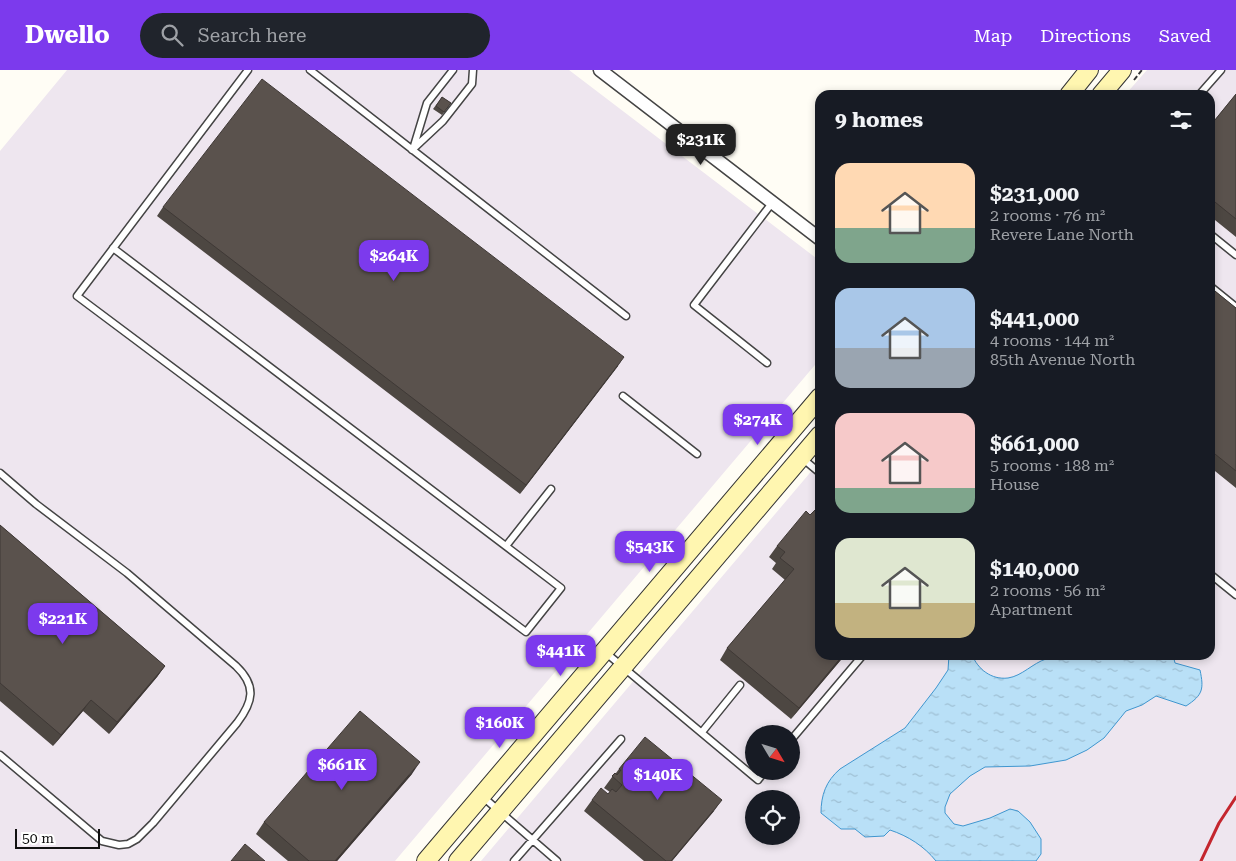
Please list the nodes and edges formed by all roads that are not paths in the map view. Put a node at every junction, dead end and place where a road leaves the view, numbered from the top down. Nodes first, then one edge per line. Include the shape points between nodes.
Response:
1 (248, 70) edge
2 (310, 70) edge
3 (453, 70) edge
4 (473, 70) edge
5 (600, 70) edge
6 (1089, 70) edge
7 (1122, 70) edge
8 (1221, 70) edge
9 (1073, 90) edge
10 (1105, 90) edge
11 (1203, 90) edge
12 (412, 150) junction
13 (772, 203) junction
14 (815, 235) edge
15 (1215, 238) edge
16 (113, 248) junction
17 (1236, 255) edge
18 (1215, 290) edge
19 (1236, 307) edge
20 (626, 316) dead end
21 (767, 363) dead end
22 (623, 396) dead end
23 (815, 403) edge
24 (815, 442) edge
25 (697, 454) dead end
26 (801, 458) junction
27 (815, 469) edge
28 (0, 473) edge
29 (551, 489) dead end
30 (506, 546) junction
31 (1215, 578) edge
32 (1236, 595) edge
33 (604, 651) junction
34 (859, 660) edge
35 (623, 667) junction
36 (740, 685) dead end
37 (800, 729) edge
38 (702, 732) junction
39 (621, 739) dead end
40 (0, 755) edge
41 (745, 769) edge
42 (482, 796) junction
43 (500, 811) junction
44 (532, 840) junction
45 (426, 861) edge
46 (458, 861) edge
47 (514, 861) edge
48 (557, 861) edge

1 - 16 lane
2 - 12 lane
3 - 12 lane via 427,103
4 - 12 lane via 472,84 443,121
5 - 13 street
6 - 9 main road
7 - 10 main road
8 - 11 lane
12 - 20 lane
13 - 14 street
13 - 21 lane via 694,304
15 - 17 lane
16 - 30 lane
16 - 30 lane via 77,296 526,632 561,588
18 - 19 lane
22 - 25 lane
23 - 33 main road
24 - 26 main road
26 - 27 lane
26 - 35 main road
28 - 40 lane via 127,573 236,666 247,679 251,696 237,723 153,823 128,844 102,841
29 - 30 lane
31 - 32 lane
33 - 35 lane
33 - 42 main road
34 - 37 lane
35 - 38 lane
35 - 43 main road
36 - 38 lane
38 - 41 lane
39 - 44 lane
42 - 43 lane
42 - 45 main road
43 - 44 lane
43 - 46 main road
44 - 47 lane
44 - 48 lane

